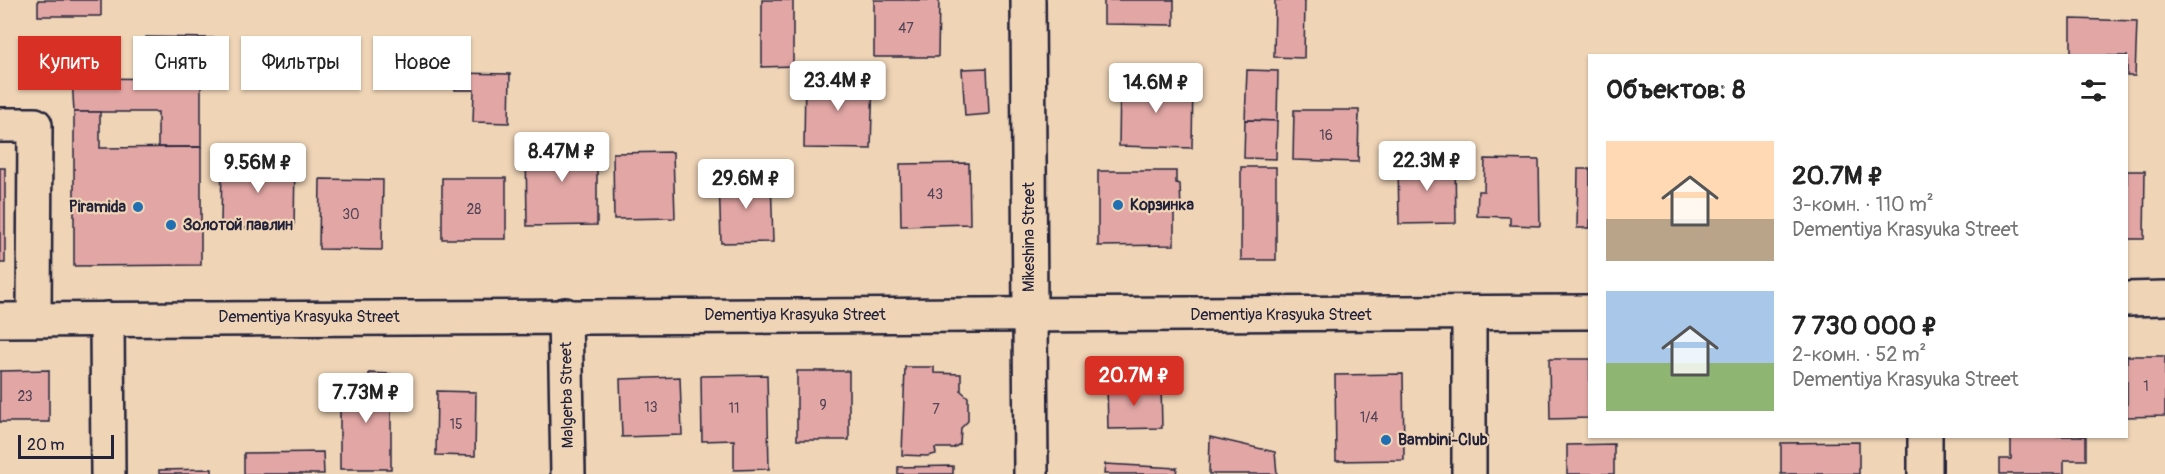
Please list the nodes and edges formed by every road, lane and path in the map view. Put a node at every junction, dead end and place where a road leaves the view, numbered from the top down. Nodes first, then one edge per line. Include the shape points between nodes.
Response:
1 (1028, 0) edge
2 (0, 125) edge
3 (2165, 298) edge
4 (2128, 299) edge
5 (1588, 312) edge
6 (1469, 314) junction
7 (565, 315) junction
8 (1030, 316) junction
9 (33, 319) junction
10 (107, 319) junction
11 (0, 320) edge
12 (1925, 438) edge
13 (108, 474) edge
14 (568, 474) edge
15 (1031, 474) edge
16 (1469, 474) edge
17 (1925, 474) edge

1 - 8 street, Mikeshina Street
2 - 9 street via 35,125
3 - 4 street
5 - 6 street, Dementiya Krasyuka Street
6 - 8 street, Dementiya Krasyuka Street
6 - 16 street
7 - 8 street, Dementiya Krasyuka Street
7 - 10 street, Dementiya Krasyuka Street
7 - 14 street, Malgerba Street
8 - 15 street, Mikeshina Street
9 - 10 street, Dementiya Krasyuka Street
9 - 11 street, Dementiya Krasyuka Street
10 - 13 street
12 - 17 street

